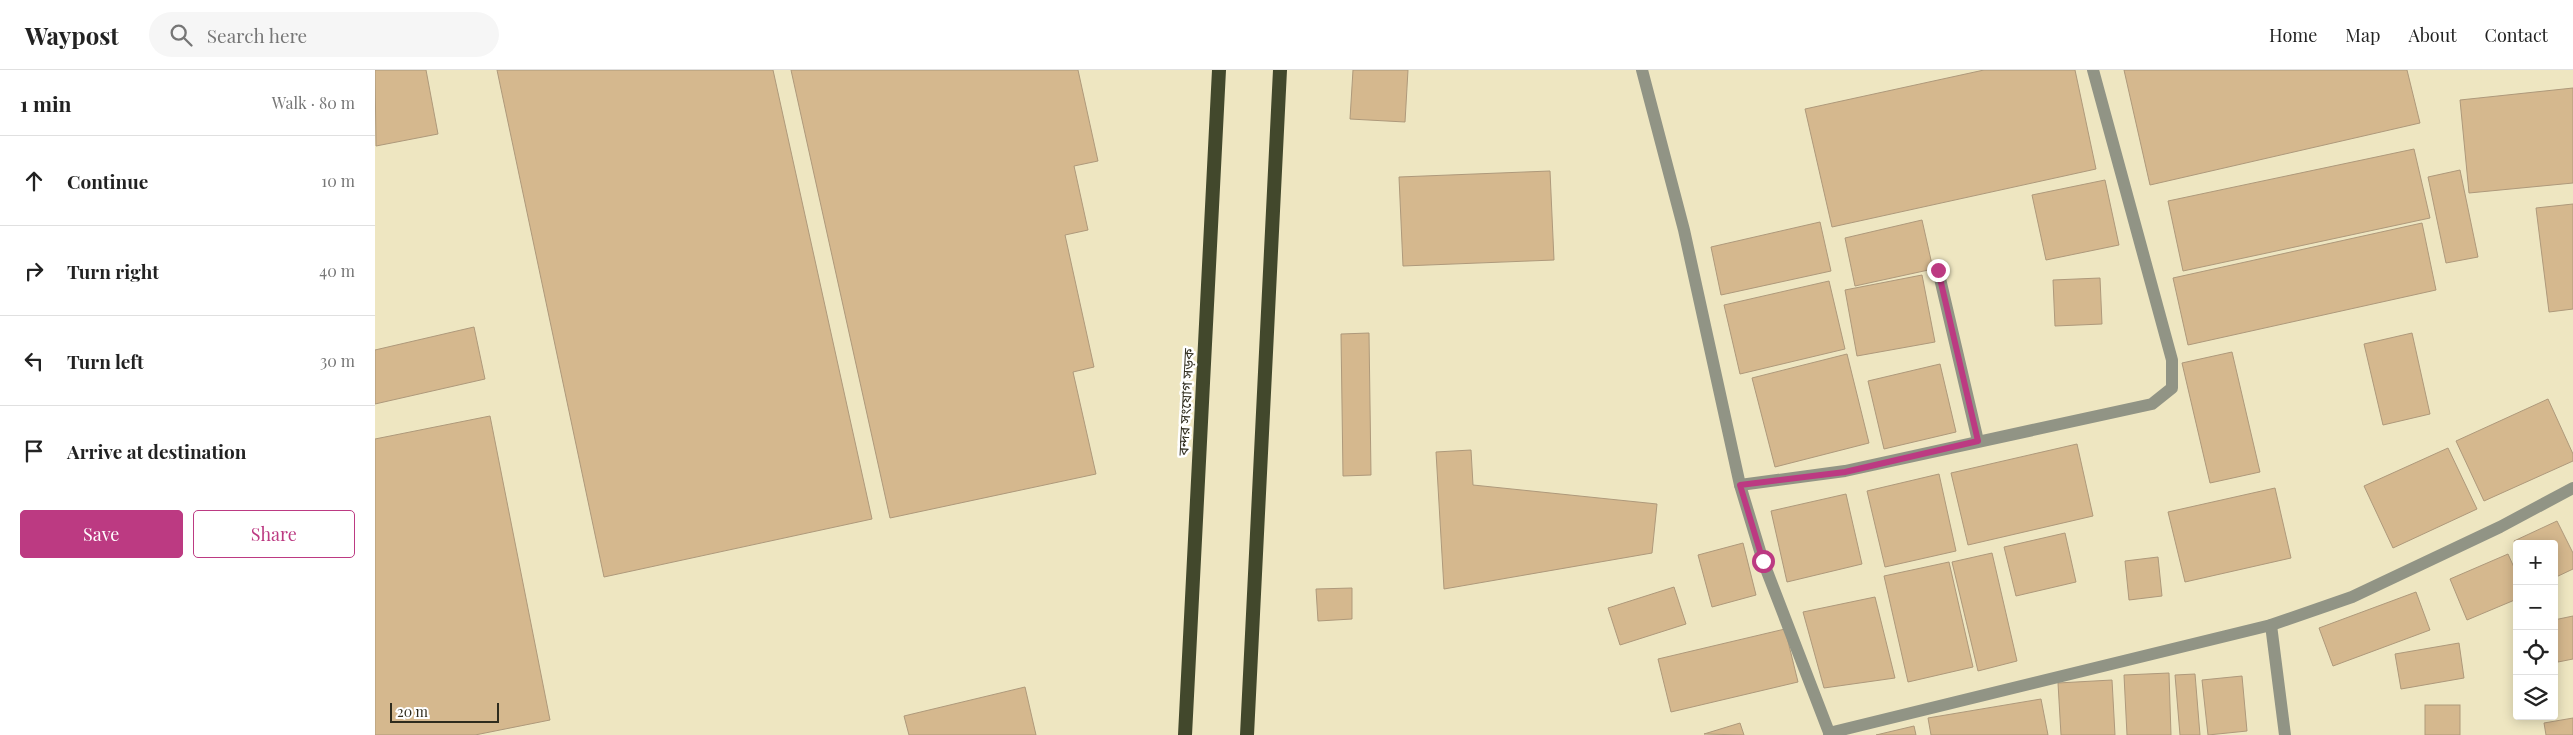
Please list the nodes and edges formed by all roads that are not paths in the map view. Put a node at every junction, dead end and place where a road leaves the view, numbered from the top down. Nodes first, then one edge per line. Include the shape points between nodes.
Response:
1 (1219, 70) edge
2 (1281, 70) edge
3 (1641, 70) edge
4 (2093, 70) edge
5 (1938, 270) dead end
6 (1978, 441) junction
7 (1740, 485) junction
8 (2573, 488) edge
9 (2271, 625) junction
10 (1830, 734) edge
11 (1185, 735) edge
12 (1247, 735) edge
13 (2285, 735) edge

1 - 11 highway, বন্দর সংযোগ সড়ক
2 - 12 highway
3 - 7 street via 1684,230
4 - 6 street via 2172,360 2172,388 2152,404
5 - 6 street
6 - 7 street via 1845,472
7 - 10 street via 1763,561
8 - 9 street via 2500,527 2352,597
9 - 10 street
9 - 13 street

